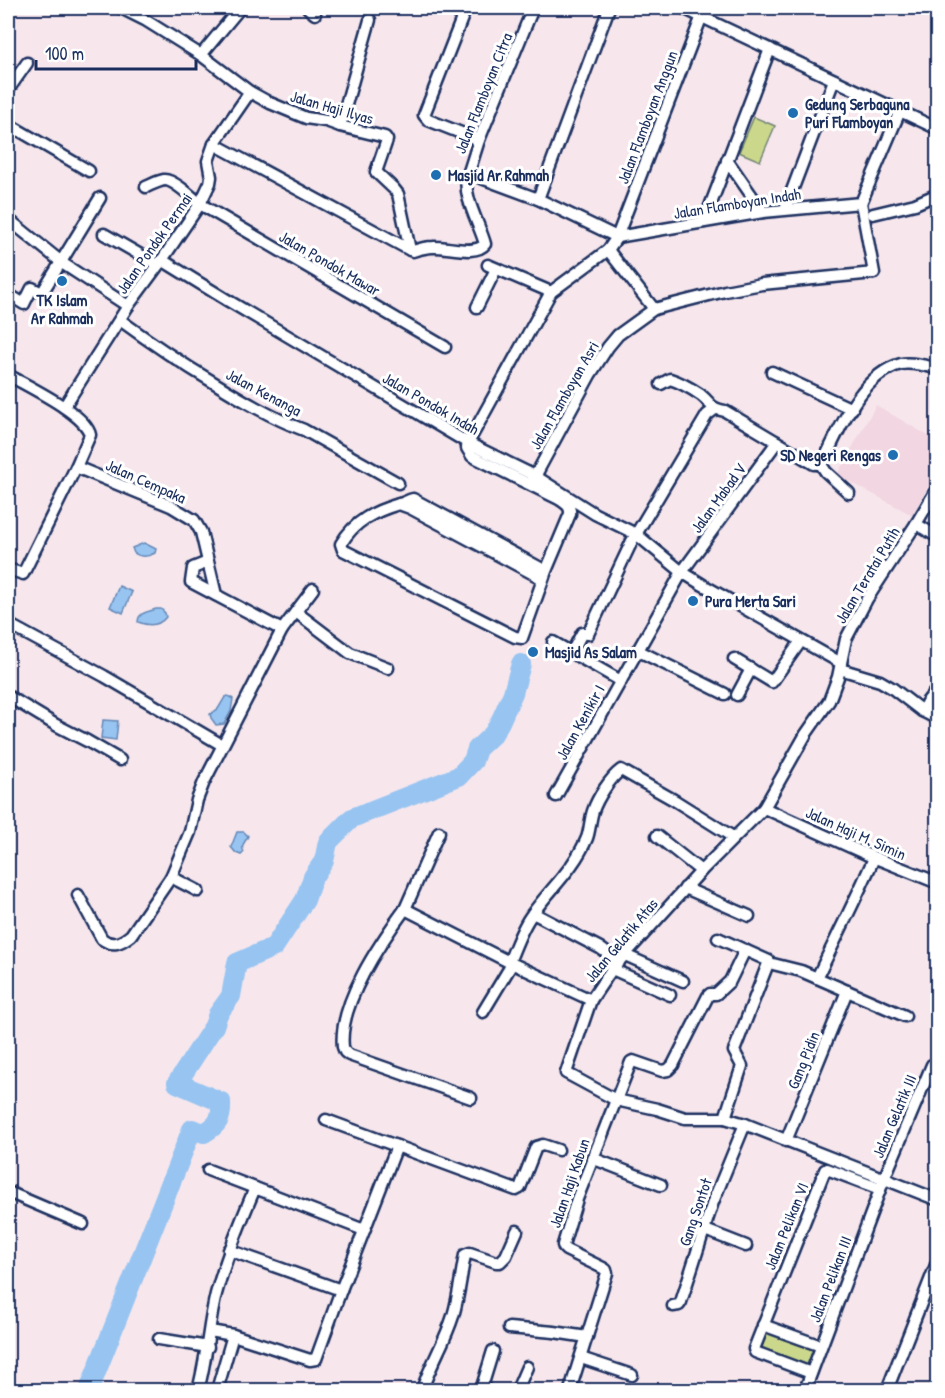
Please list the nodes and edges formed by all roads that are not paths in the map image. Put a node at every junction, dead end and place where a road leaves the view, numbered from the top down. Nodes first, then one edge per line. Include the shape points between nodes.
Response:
1 (121, 8) edge
2 (240, 8) edge
3 (466, 8) edge
4 (533, 8) edge
5 (609, 8) edge
6 (684, 8) edge
7 (138, 11) edge
8 (703, 12) edge
9 (370, 20) dead end
10 (770, 49) junction
11 (201, 55) junction
12 (27, 63) dead end
13 (834, 80) junction
14 (8, 90) edge
15 (250, 92) junction
16 (900, 111) junction
17 (8, 124) edge
18 (340, 126) junction
19 (938, 129) edge
20 (479, 140) junction
21 (214, 144) junction
22 (727, 160) junction
23 (89, 171) dead end
24 (468, 173) junction
25 (146, 188) dead end
26 (938, 194) edge
27 (99, 198) dead end
28 (538, 199) junction
29 (861, 203) junction
30 (200, 204) junction
31 (785, 209) junction
32 (763, 212) junction
33 (873, 214) dead end
34 (8, 219) edge
35 (704, 222) junction
36 (104, 234) dead end
37 (618, 237) junction
38 (410, 250) junction
39 (608, 250) junction
40 (60, 261) junction
41 (160, 263) junction
42 (551, 292) junction
43 (8, 294) edge
44 (128, 306) junction
45 (477, 307) dead end
46 (654, 309) junction
47 (120, 320) junction
48 (445, 347) dead end
49 (938, 369) edge
50 (772, 372) dead end
51 (10, 376) dead end
52 (661, 384) dead end
53 (64, 407) junction
54 (715, 409) junction
55 (852, 409) junction
56 (777, 442) junction
57 (468, 443) junction
58 (820, 463) junction
59 (76, 467) junction
60 (532, 481) junction
61 (398, 483) dead end
62 (938, 487) edge
63 (849, 493) dead end
64 (916, 524) junction
65 (636, 534) junction
66 (938, 537) edge
67 (208, 562) junction
68 (8, 569) edge
69 (682, 572) junction
70 (544, 575) junction
71 (314, 589) dead end
72 (216, 595) junction
73 (296, 612) junction
74 (8, 624) edge
75 (282, 630) junction
76 (801, 641) junction
77 (553, 642) dead end
78 (637, 650) junction
79 (572, 652) junction
80 (734, 659) dead end
81 (840, 666) junction
82 (388, 668) dead end
83 (751, 669) junction
84 (621, 681) junction
85 (938, 688) edge
86 (8, 696) edge
87 (922, 711) junction
88 (938, 719) edge
89 (222, 745) junction
90 (120, 760) dead end
91 (556, 796) dead end
92 (764, 808) junction
93 (439, 832) dead end
94 (657, 836) dead end
95 (733, 837) junction
96 (874, 858) junction
97 (701, 871) junction
98 (171, 877) junction
99 (938, 884) edge
100 (685, 888) junction
101 (198, 891) dead end
102 (78, 895) dead end
103 (405, 909) junction
104 (533, 913) junction
105 (749, 916) dead end
106 (718, 938) dead end
107 (744, 950) junction
108 (619, 962) junction
109 (511, 963) junction
110 (769, 963) junction
111 (817, 978) junction
112 (683, 981) dead end
113 (848, 991) junction
114 (670, 995) dead end
115 (591, 1000) junction
116 (483, 1012) dead end
117 (905, 1016) dead end
118 (932, 1065) dead end
119 (471, 1098) dead end
120 (615, 1100) junction
121 (725, 1118) junction
122 (326, 1120) dead end
123 (745, 1124) junction
124 (786, 1141) junction
125 (397, 1146) junction
126 (558, 1150) dead end
127 (592, 1158) junction
128 (208, 1170) dead end
129 (882, 1184) junction
130 (661, 1185) dead end
131 (255, 1188) junction
132 (8, 1191) edge
133 (938, 1200) edge
134 (83, 1224) dead end
135 (364, 1230) junction
136 (705, 1230) junction
137 (517, 1231) dead end
138 (746, 1246) dead end
139 (229, 1250) junction
140 (938, 1260) edge
141 (340, 1290) junction
142 (673, 1306) dead end
143 (763, 1325) junction
144 (509, 1328) dead end
145 (210, 1331) junction
146 (233, 1335) junction
147 (587, 1337) junction
148 (159, 1339) dead end
149 (821, 1346) junction
150 (208, 1347) junction
151 (493, 1351) dead end
152 (581, 1358) junction
153 (527, 1367) dead end
154 (811, 1373) junction
155 (632, 1375) dead end
156 (198, 1390) edge
157 (217, 1390) edge
158 (422, 1390) edge
159 (481, 1390) edge
160 (518, 1390) edge
161 (570, 1390) edge
162 (805, 1390) edge
163 (887, 1390) edge

1 - 7 street, Jalan Haji Ilyas
2 - 11 street
3 - 20 street via 424,115
4 - 20 street, Jalan Flamboyan Citra
5 - 28 street
6 - 8 street
7 - 11 street, Jalan Haji Ilyas
8 - 10 street
8 - 37 street, Jalan Flamboyan Anggun
9 - 18 street
10 - 13 street
10 - 22 street
11 - 15 street, Jalan Haji Ilyas
12 - 14 street
13 - 16 street
13 - 31 street
15 - 18 street, Jalan Haji Ilyas via 292,113
15 - 21 street, Jalan Pondok Permai
16 - 19 street
16 - 29 street
17 - 23 street
18 - 38 street, Jalan Haji Ilyas via 387,140 376,172 398,194
20 - 24 street, Jalan Flamboyan Citra
21 - 30 street, Jalan Pondok Permai via 208,161 210,183
21 - 38 street
22 - 32 street
22 - 35 street
24 - 28 street, Jalan Flamboyan Citra
24 - 38 street via 467,189 483,248
25 - 30 street, Jalan Pondok Mawar via 168,180
26 - 33 street
27 - 40 street
28 - 37 street, Jalan Flamboyan Citra
29 - 31 street, Jalan Flamboyan Indah
29 - 46 street, Jalan Flamboyan Asri via 874,273 762,284
30 - 41 street, Jalan Pondok Permai
30 - 48 street, Jalan Pondok Mawar
31 - 32 street, Jalan Flamboyan Indah
32 - 35 street, Jalan Flamboyan Indah
34 - 40 street
35 - 37 street, Jalan Flamboyan Indah
36 - 41 street, Jalan Pondok Indah
37 - 39 street, Jalan Flamboyan Anggun
39 - 42 street, Jalan Flamboyan Anggun
39 - 46 street
40 - 43 street via 42,293 32,288 24,304
40 - 44 street
41 - 44 street, Jalan Pondok Permai
41 - 57 street, Jalan Pondok Indah
42 - 45 street via 492,267
42 - 57 street
44 - 47 street, Jalan Pondok Permai
46 - 60 street, Jalan Flamboyan Asri via 608,347
47 - 53 street, Jalan Pondok Permai
47 - 61 street, Jalan Kenanga via 239,399
49 - 55 street via 902,364 878,375
50 - 55 street
51 - 53 street
52 - 54 street via 670,379 676,381
53 - 59 street via 90,433
54 - 56 street
54 - 65 street via 707,415
55 - 58 street
56 - 58 street via 814,464
56 - 69 street, Jalan Mabad V
57 - 60 street, Jalan Pondok Indah via 472,456
58 - 63 street
59 - 67 street, Jalan Cempaka via 171,506 194,520 200,528
59 - 68 street via 23,574
60 - 65 street
60 - 70 street via 570,511
62 - 64 street, Jalan Teratai Putih
64 - 66 street
64 - 81 street, Jalan Teratai Putih via 867,599 846,639
65 - 69 street
65 - 79 street via 588,634 582,633
67 - 72 street, Jalan Cempaka
67 - 72 street via 193,568 190,582
69 - 76 street
69 - 78 street, Jalan Kenikir I
70 - 70 street via 524,636 519,639 343,550 340,544 366,517 399,504
71 - 73 street
72 - 75 street
73 - 75 street
73 - 82 street via 350,653
74 - 89 street
75 - 89 street
76 - 81 street
76 - 83 street via 772,682
77 - 79 street
78 - 83 street via 731,694
78 - 84 street, Jalan Kenikir I
79 - 84 street
80 - 83 street
81 - 87 street via 880,681
81 - 92 street, Jalan Teratai Putih via 829,701
84 - 91 street, Jalan Kenikir I
85 - 87 street
86 - 90 street
87 - 88 street
89 - 98 street via 197,800 190,832
92 - 95 street, Jalan Gelatik Atas
92 - 96 street, Jalan Haji M. Simin
93 - 103 street
94 - 97 street
95 - 97 street, Jalan Gelatik Atas
95 - 104 street via 621,770 596,802 578,857
96 - 99 street, Jalan Haji M. Simin
96 - 111 street
97 - 100 street, Jalan Gelatik Atas
98 - 101 street
98 - 102 street via 131,935 115,944 102,939
100 - 105 street
100 - 108 street, Jalan Gelatik Atas
103 - 109 street
103 - 119 street via 358,983 346,1017 343,1047 349,1055
104 - 108 street
104 - 109 street
106 - 107 street
107 - 110 street
107 - 120 street, Jalan Haji Kabun via 729,983 708,996 673,1065 662,1071 632,1061
108 - 112 street
108 - 114 street
108 - 115 street, Jalan Gelatik Atas
109 - 115 street
109 - 116 street
110 - 111 street
110 - 121 street via 734,1051 742,1066
111 - 113 street
113 - 117 street
113 - 124 street, Gang Pidin
115 - 120 street, Jalan Gelatik Atas via 566,1073
118 - 129 street, Jalan Gelatik III
120 - 121 street, Jalan Gelatik Atas via 686,1118
120 - 127 street, Jalan Haji Kabun
121 - 123 street, Jalan Gelatik Atas
122 - 125 street
123 - 124 street, Jalan Gelatik Atas
123 - 136 street, Gang Sontot
124 - 129 street, Jalan Gelatik Atas
125 - 126 street via 516,1190 536,1147
125 - 135 street
127 - 130 street
127 - 147 street, Jalan Haji Kabun via 563,1245 607,1273
128 - 131 street
129 - 133 street
129 - 143 street, Jalan Pelikan VI via 825,1170
129 - 149 street, Jalan Pelikan III
131 - 135 street
131 - 139 street
132 - 134 street
135 - 141 street
136 - 138 street
136 - 142 street, Gang Sontot via 681,1302
137 - 158 street via 500,1262 465,1255 453,1315
139 - 141 street
139 - 145 street
140 - 163 street
141 - 146 street via 314,1360
143 - 149 street
143 - 154 street, Jalan Pelikan VI via 755,1352
144 - 147 street
145 - 146 street
145 - 150 street
146 - 157 street
147 - 152 street, Jalan Haji Kabun
148 - 150 street
149 - 154 street, Jalan Pelikan III
150 - 156 street
151 - 159 street
152 - 155 street
152 - 161 street, Jalan Haji Kabun
153 - 160 street
154 - 162 street, Jalan Pelikan III

